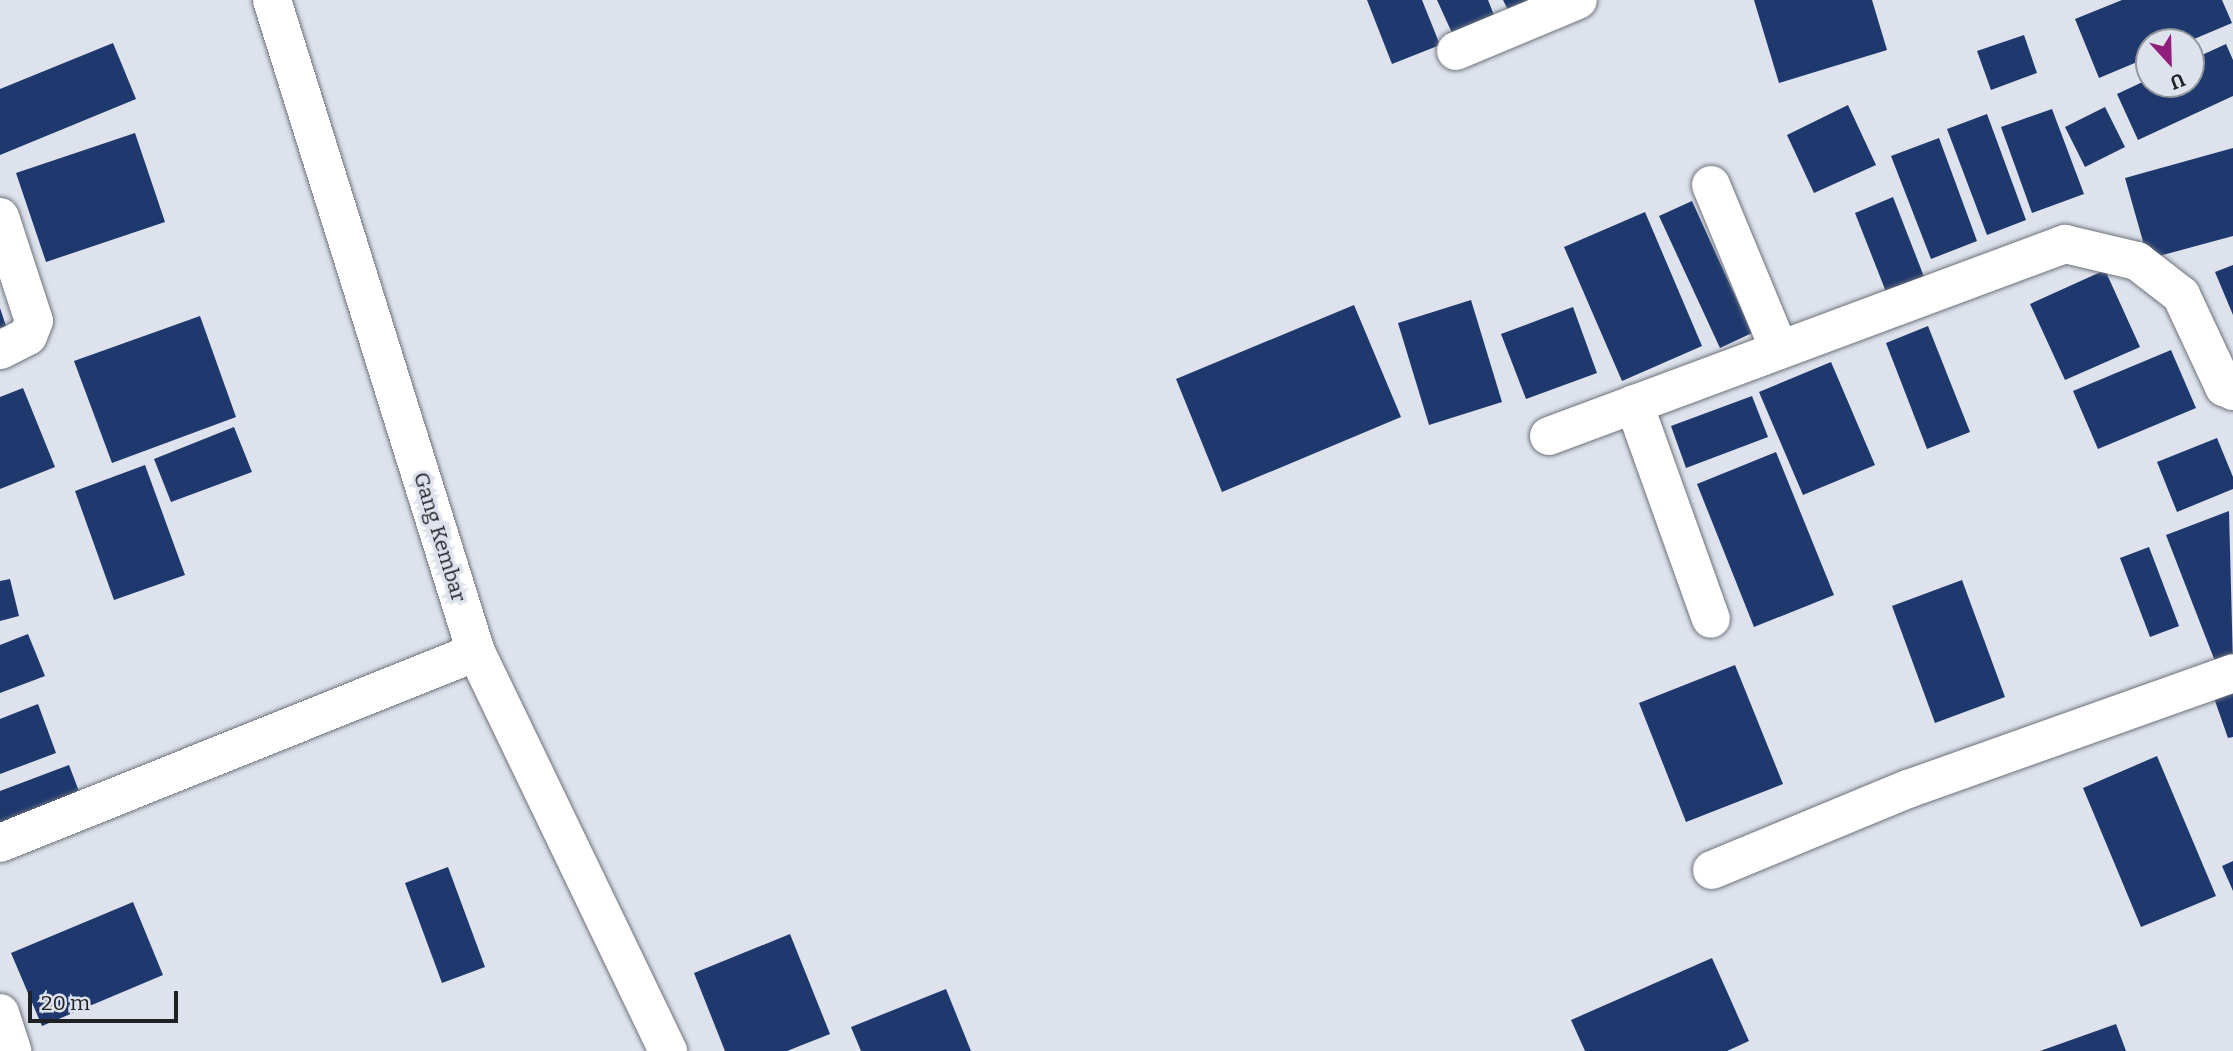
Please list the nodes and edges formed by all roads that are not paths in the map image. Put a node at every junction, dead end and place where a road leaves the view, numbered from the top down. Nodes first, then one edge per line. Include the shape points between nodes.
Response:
1 (272, 0) edge
2 (1578, 0) edge
3 (1457, 51) dead end
4 (1711, 185) dead end
5 (0, 217) edge
6 (1779, 349) junction
7 (0, 350) edge
8 (2233, 391) edge
9 (1634, 404) junction
10 (1549, 436) dead end
11 (1711, 619) dead end
12 (476, 652) junction
13 (2233, 673) edge
14 (0, 843) edge
15 (1712, 870) dead end
16 (0, 1013) edge
17 (12, 1051) edge
18 (668, 1051) edge

1 - 12 street, Gang Kembar
2 - 3 street
4 - 6 street
5 - 7 street via 34,321 28,336
6 - 8 street via 2065,244 2082,245 2137,261 2181,295 2224,387
6 - 9 street
9 - 10 street
9 - 11 street
12 - 14 street
12 - 18 street, Gang Kembar
13 - 15 street via 1908,789
16 - 17 street

